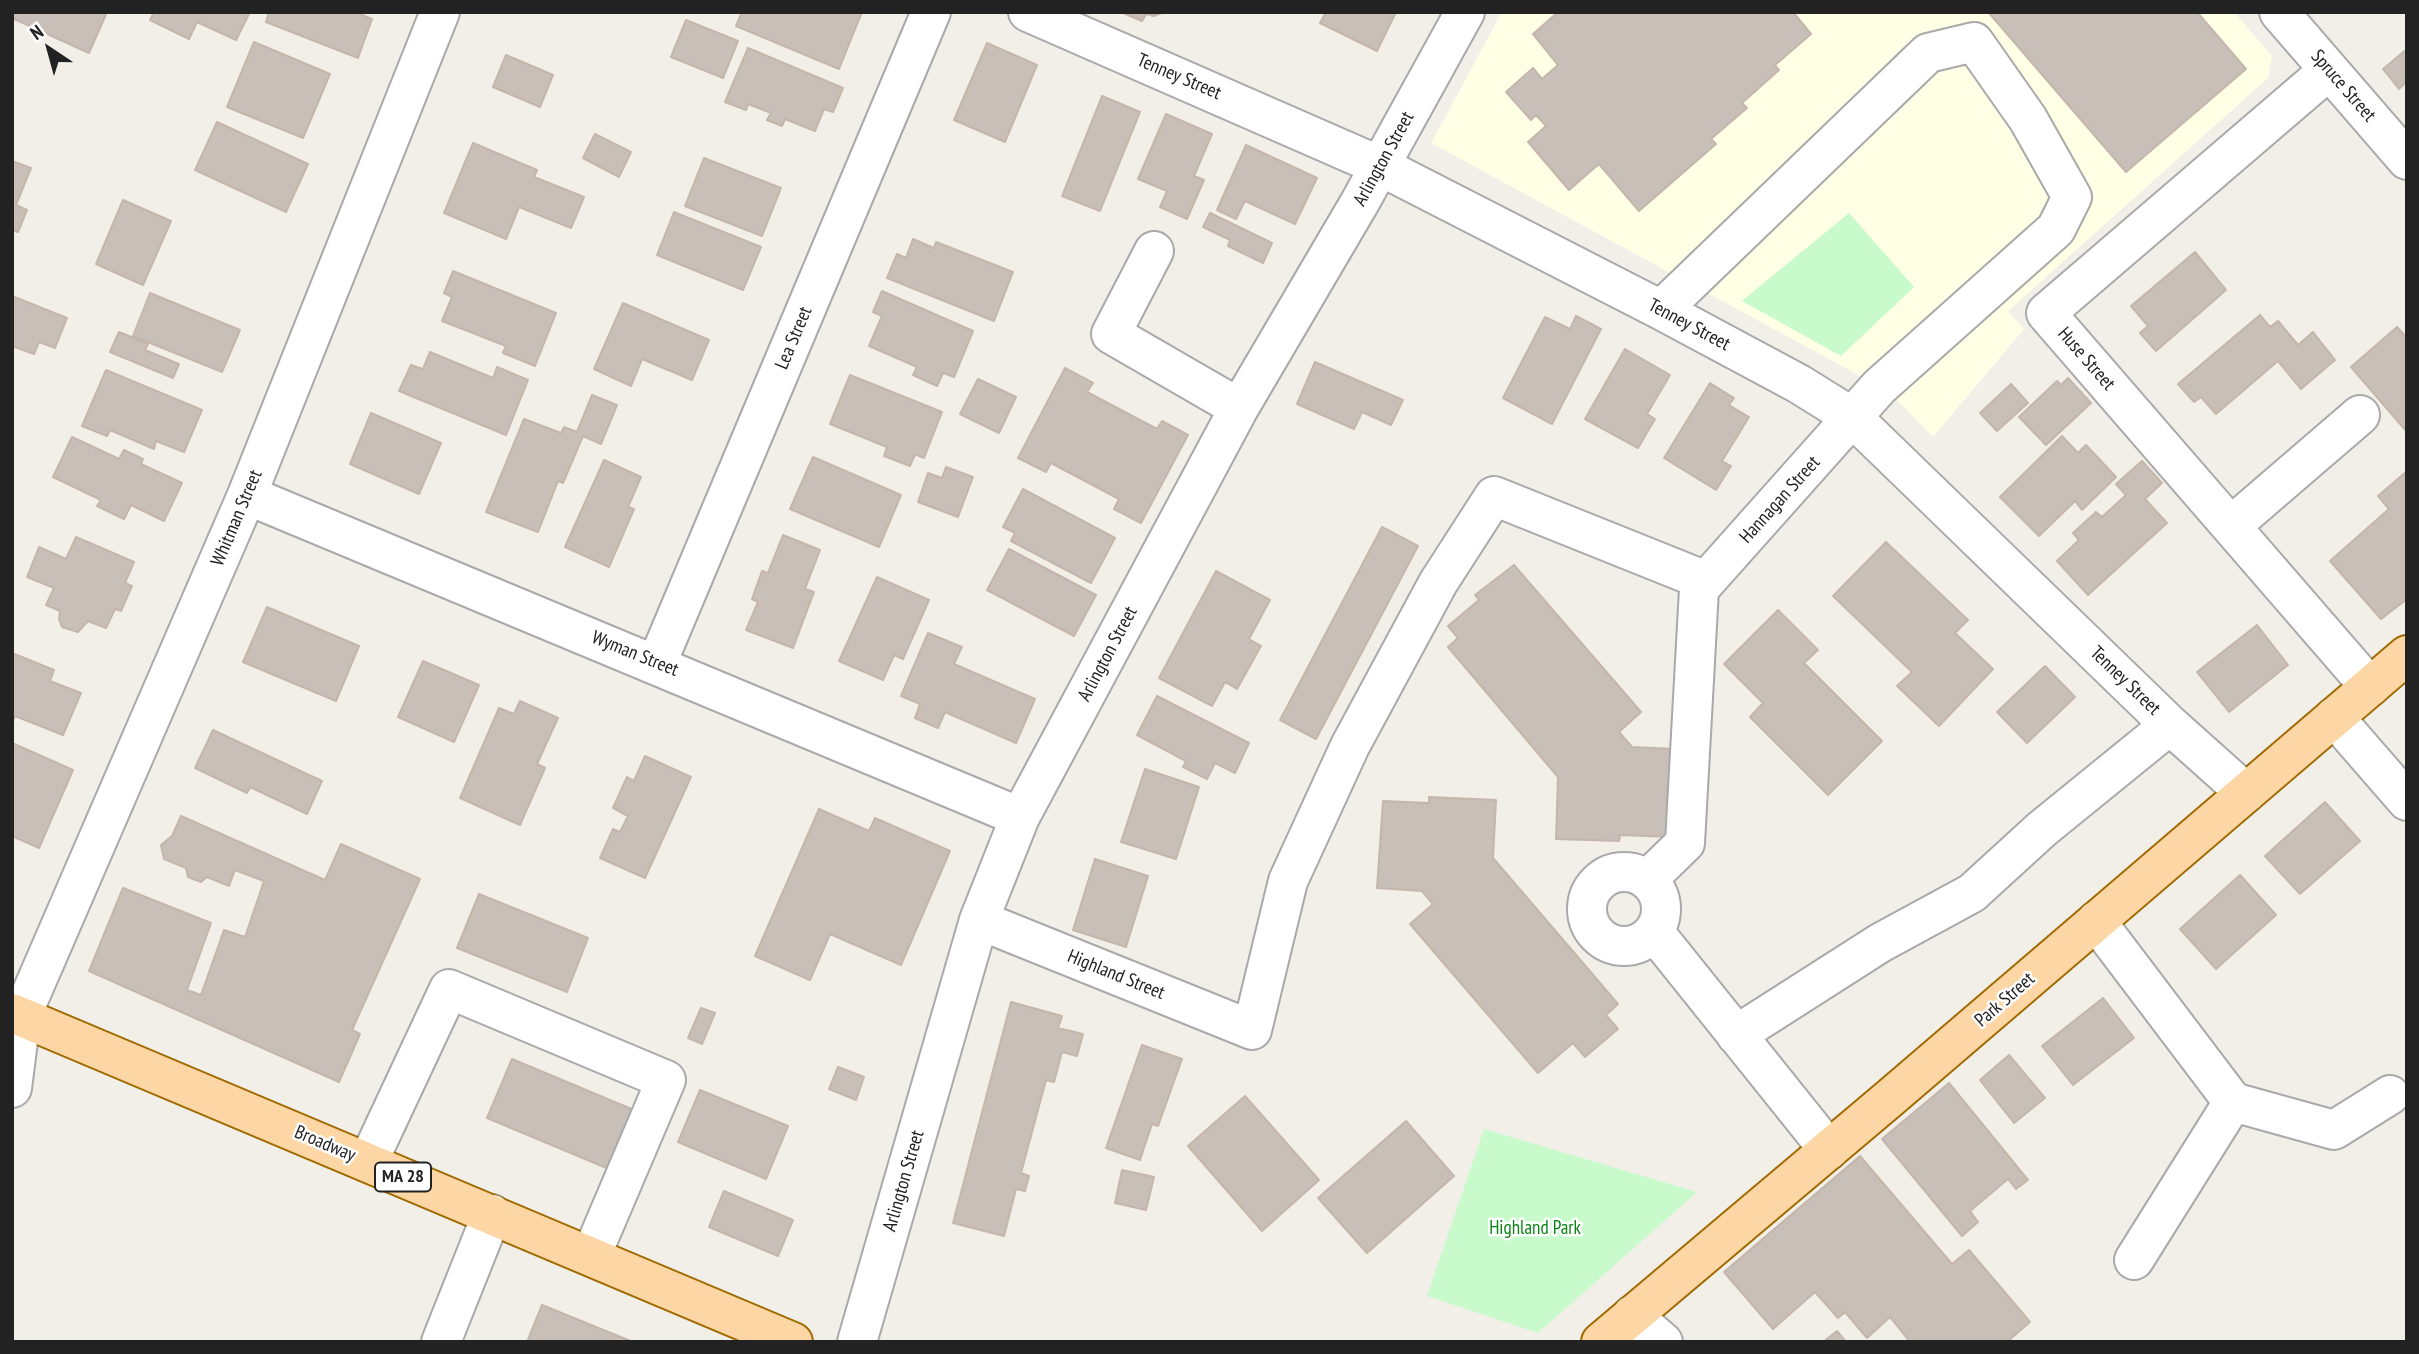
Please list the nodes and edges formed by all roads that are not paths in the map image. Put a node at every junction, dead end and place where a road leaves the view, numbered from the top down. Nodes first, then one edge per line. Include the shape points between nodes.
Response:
1 (440, 12) edge
2 (931, 12) edge
3 (1028, 12) edge
4 (1465, 12) edge
5 (2279, 12) edge
6 (1088, 24) edge
7 (2329, 71) junction
8 (2407, 160) edge
9 (1380, 166) junction
10 (1154, 251) dead end
11 (1661, 310) junction
12 (1239, 408) junction
13 (2360, 415) dead end
14 (1852, 417) junction
15 (247, 495) junction
16 (2231, 526) junction
17 (1706, 581) junction
18 (2407, 655) edge
19 (657, 663) junction
20 (2370, 687) junction
21 (2334, 717) junction
22 (2170, 725) junction
23 (2246, 793) junction
24 (2407, 802) edge
25 (1020, 817) junction
26 (1648, 878) junction
27 (979, 920) junction
28 (2096, 921) junction
29 (1655, 933) junction
30 (17, 1015) edge
31 (1736, 1035) junction
32 (12, 1088) edge
33 (2390, 1095) dead end
34 (2233, 1102) junction
35 (1829, 1150) junction
36 (368, 1162) junction
37 (492, 1214) junction
38 (591, 1256) junction
39 (2134, 1260) dead end
40 (1632, 1315) junction
41 (441, 1342) edge
42 (793, 1342) edge
43 (857, 1342) edge
44 (1601, 1342) edge
45 (1663, 1342) edge

1 - 15 street, Whitman Street
2 - 19 street, Lea Street
3 - 6 street, Tenney Street
4 - 9 street, Arlington Street
5 - 7 street, Spruce Street
6 - 9 street, Tenney Street
7 - 8 street, Spruce Street
7 - 16 street, Huse Street via 2046,313
9 - 11 street, Tenney Street
9 - 12 street, Arlington Street
10 - 12 street via 1111,334
11 - 14 street, Tenney Street
11 - 14 street, Hannagan Street via 1928,53 1974,42 2028,119 2072,197 2056,229
12 - 25 street, Arlington Street
13 - 16 street
14 - 17 street, Hannagan Street
14 - 22 street, Tenney Street
15 - 19 street, Wyman Street
15 - 30 street, Whitman Street
16 - 20 street, Huse Street
17 - 26 street via 1699,589 1685,843
17 - 27 street, Highland Street via 1494,496 1438,583 1350,746 1288,881 1252,1030
18 - 20 main road, Park Street
19 - 25 street, Wyman Street
20 - 21 main road, Park Street
21 - 23 main road, Park Street
21 - 24 street
22 - 23 street, Tenney Street
22 - 31 street via 2042,829 1972,893 1880,943
23 - 28 main road, Park Street
25 - 27 street, Arlington Street
26 - 29 street via 1663,904
26 - 29 street via 1620,870 1594,886 1586,914 1601,940 1629,947
27 - 43 street, Arlington Street
28 - 34 street
28 - 35 main road, Park Street
29 - 31 street
30 - 32 street, Whitman Street
30 - 36 main road, Broadway / MA 28
31 - 35 street
33 - 34 street via 2334,1130
34 - 39 street
35 - 40 main road, Park Street
36 - 37 main road, Broadway / MA 28
36 - 38 street via 449,989 666,1080
37 - 38 main road, Broadway / MA 28
37 - 41 street
38 - 42 main road, Broadway / MA 28
40 - 44 main road, Park Street
40 - 45 street

